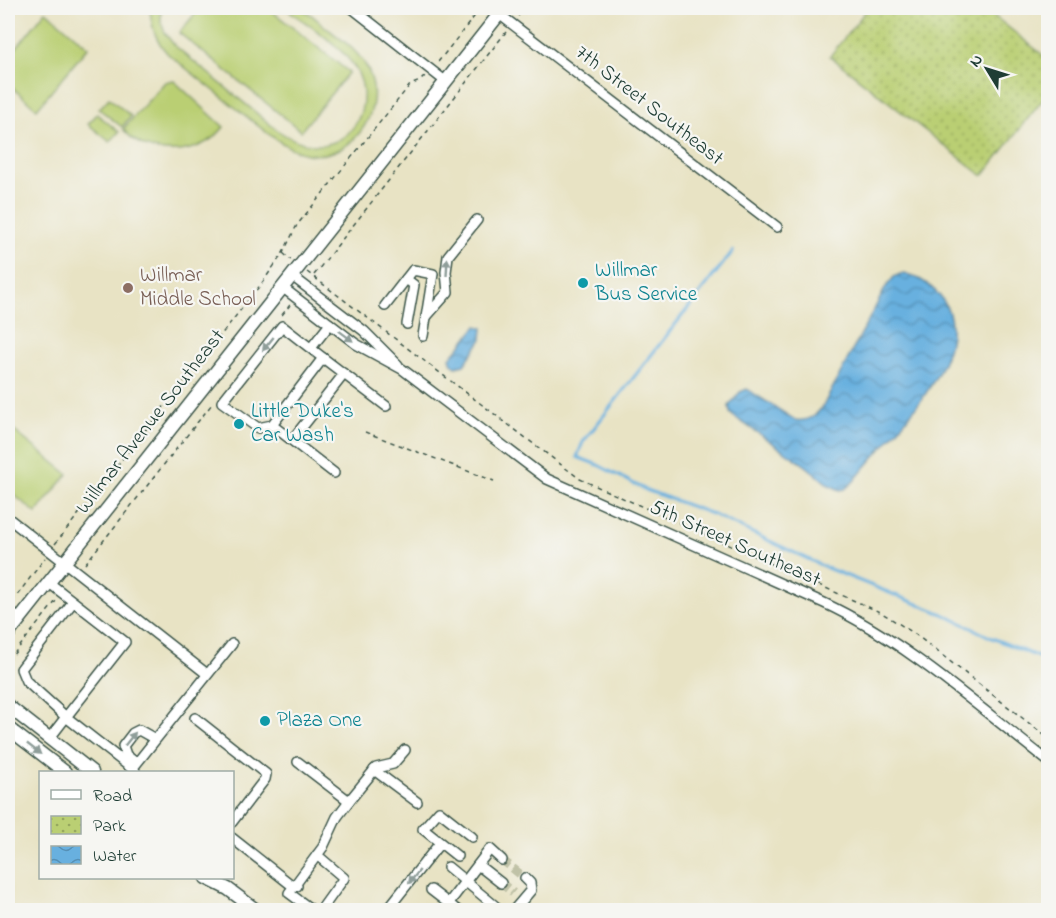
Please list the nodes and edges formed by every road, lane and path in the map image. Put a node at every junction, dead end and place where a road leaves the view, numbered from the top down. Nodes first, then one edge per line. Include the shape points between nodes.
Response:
1 (352, 8) edge
2 (481, 8) edge
3 (525, 8) edge
4 (501, 11) edge
5 (512, 24) junction
6 (431, 70) junction
7 (445, 81) junction
8 (477, 220) dead end
9 (777, 227) dead end
10 (283, 253) junction
11 (295, 271) junction
12 (313, 276) junction
13 (406, 279) junction
14 (305, 286) junction
15 (282, 288) junction
16 (296, 298) junction
17 (385, 306) dead end
18 (282, 315) dead end
19 (426, 317) junction
20 (330, 324) junction
21 (407, 324) dead end
22 (423, 336) dead end
23 (311, 348) junction
24 (323, 358) junction
25 (402, 369) junction
26 (344, 374) junction
27 (216, 399) dead end
28 (386, 406) dead end
29 (272, 425) junction
30 (365, 432) dead end
31 (292, 440) junction
32 (334, 472) dead end
33 (494, 481) dead end
34 (8, 518) edge
35 (50, 552) junction
36 (64, 563) junction
37 (78, 573) junction
38 (48, 582) junction
39 (62, 593) junction
40 (74, 602) junction
41 (8, 608) edge
42 (19, 619) junction
43 (8, 634) edge
44 (232, 644) dead end
45 (8, 660) edge
46 (207, 674) junction
47 (8, 706) edge
48 (66, 717) junction
49 (195, 718) dead end
50 (8, 728) edge
51 (1048, 738) edge
52 (49, 739) junction
53 (155, 739) junction
54 (405, 750) dead end
55 (1048, 761) edge
56 (298, 762) dead end
57 (135, 768) edge
58 (374, 770) junction
59 (64, 771) edge
60 (91, 771) edge
61 (349, 801) junction
62 (417, 802) dead end
63 (234, 819) edge
64 (472, 837) dead end
65 (234, 840) edge
66 (440, 843) junction
67 (457, 856) dead end
68 (320, 857) junction
69 (502, 860) tunnel mouth
70 (478, 865) junction
71 (448, 867) dead end
72 (525, 878) dead end
73 (208, 879) edge
74 (220, 879) edge
75 (465, 881) junction
76 (501, 884) tunnel mouth
77 (294, 886) junction
78 (228, 889) junction
79 (431, 890) dead end
80 (513, 893) tunnel mouth
81 (522, 901) junction
82 (448, 903) junction
83 (256, 910) edge
84 (312, 910) edge
85 (321, 910) edge
86 (387, 910) edge
87 (457, 910) edge
88 (500, 910) edge
89 (514, 910) edge

1 - 6 street
2 - 6 path
3 - 5 path
4 - 5 street, 7th Street Southeast
4 - 7 main road, Willmar Avenue Southeast
5 - 9 street, 7th Street Southeast
5 - 12 path
6 - 7 street
6 - 10 path via 410,85 297,225
7 - 11 main road, Willmar Avenue Southeast
19 -> 8 street via 448,292 448,256
10 - 11 path
10 - 35 path
11 - 12 path
11 - 14 street, 5th Street Southeast
11 - 15 main road, Willmar Avenue Southeast
12 - 14 path
12 - 51 path via 580,479 882,613 915,634
13 - 17 street
13 - 19 street via 413,270 433,274
13 - 21 street via 414,285
14 - 25 street, 5th Street Southeast via 371,336
15 - 16 street, 5th Street Southeast
15 - 36 main road, Willmar Avenue Southeast
16 - 18 path
16 - 20 street, 5th Street Southeast
19 - 22 street
20 - 23 street
20 -> 25 street, 5th Street Southeast via 372,354
23 - 24 street
23 -> 29 street via 282,327 222,402 258,428
24 - 26 street
24 - 29 street
25 - 55 street, 5th Street Southeast via 557,484 861,621 921,662
26 - 28 street
26 - 31 street
27 - 37 path
29 - 31 street
30 - 33 path
31 - 32 street
34 - 35 street
35 - 36 street
35 - 41 path
36 - 37 street
36 - 38 main road, Willmar Avenue Southeast
37 - 46 street
38 - 39 street
38 - 42 main road, Willmar Avenue Southeast
39 - 40 street
39 - 45 path
40 - 48 street via 21,669 26,681
40 - 48 street via 125,642
41 - 42 street
42 - 43 main road, Willmar Avenue Southeast
44 - 46 street
46 - 53 street
47 - 52 main road
48 - 52 street
48 - 57 street
49 - 63 street via 266,774
50 -> 59 main road
52 - 60 main road
53 - 57 street
57 -> 53 street via 123,746 139,730
54 - 58 street via 393,764
56 - 61 street
58 - 61 street
58 - 62 street
61 - 68 street via 337,817
64 - 66 street via 439,811 423,830
65 - 77 street
66 - 67 street
66 -> 86 street
68 - 77 street
68 - 85 street via 344,878
69 - 70 street via 490,849
70 - 75 street
70 - 76 street
71 - 75 street
72 - 81 street via 531,883 531,890
73 - 78 main road
74 - 78 main road
75 - 82 street
75 - 88 street
77 - 84 street via 289,893
78 - 83 main road
79 - 82 street
80 - 81 street
81 - 89 street
82 - 87 street

